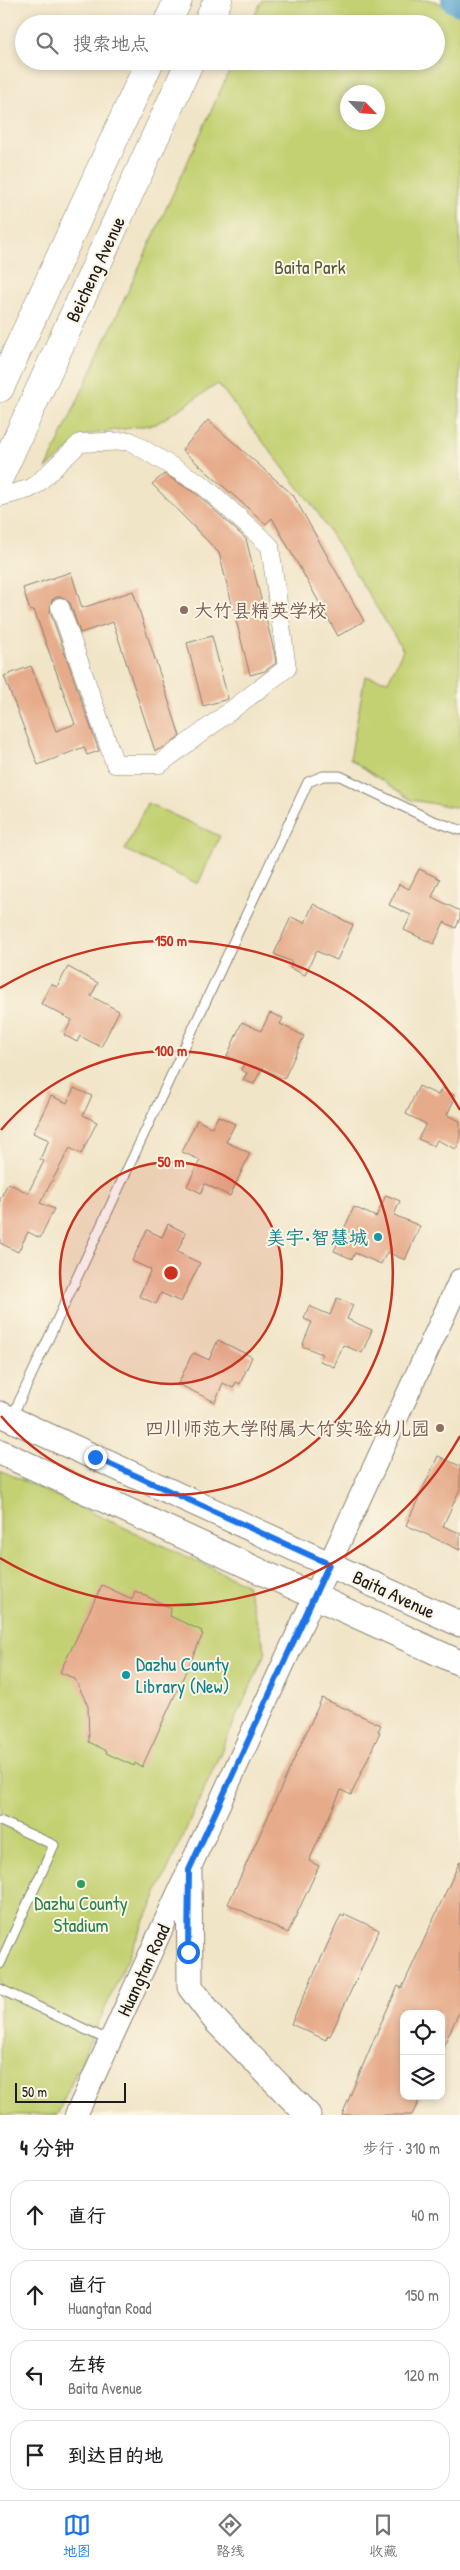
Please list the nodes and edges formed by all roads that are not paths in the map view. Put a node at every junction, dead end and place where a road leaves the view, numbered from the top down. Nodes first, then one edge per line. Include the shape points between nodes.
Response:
1 (178, 0) edge
2 (218, 0) edge
3 (171, 15) edge
4 (211, 15) edge
5 (146, 70) edge
6 (186, 70) edge
7 (0, 388) edge
8 (0, 476) edge
9 (0, 497) edge
10 (60, 607) dead end
11 (460, 830) edge
12 (460, 1280) edge
13 (6, 1416) edge
14 (0, 1452) edge
15 (329, 1564) junction
16 (315, 1596) junction
17 (460, 1624) edge
18 (460, 1663) edge
19 (0, 1821) edge
20 (189, 1870) junction
21 (0, 1964) edge
22 (0, 1989) edge
23 (110, 2041) junction
24 (76, 2115) edge
25 (308, 2115) edge

1 - 3 highway
2 - 4 highway
5 - 7 highway, Beicheng Avenue
6 - 8 highway, Beicheng Avenue
9 - 10 street via 36,485 80,443 130,441 204,486 270,546 287,668 160,764 116,764
11 - 13 lane via 430,820 340,776 323,776 308,782
12 - 15 street, Huangtan Road
13 - 15 main road, Baita Avenue
14 - 16 main road, Baita Avenue
15 - 16 street, Huangtan Road
15 - 17 main road, Baita Avenue
16 - 18 main road, Baita Avenue
16 - 20 street, Huangtan Road
19 - 21 lane via 54,1845
20 - 23 street, Huangtan Road
20 - 25 main road via 190,1988 216,2021
22 - 23 lane
23 - 24 street, Huangtan Road

